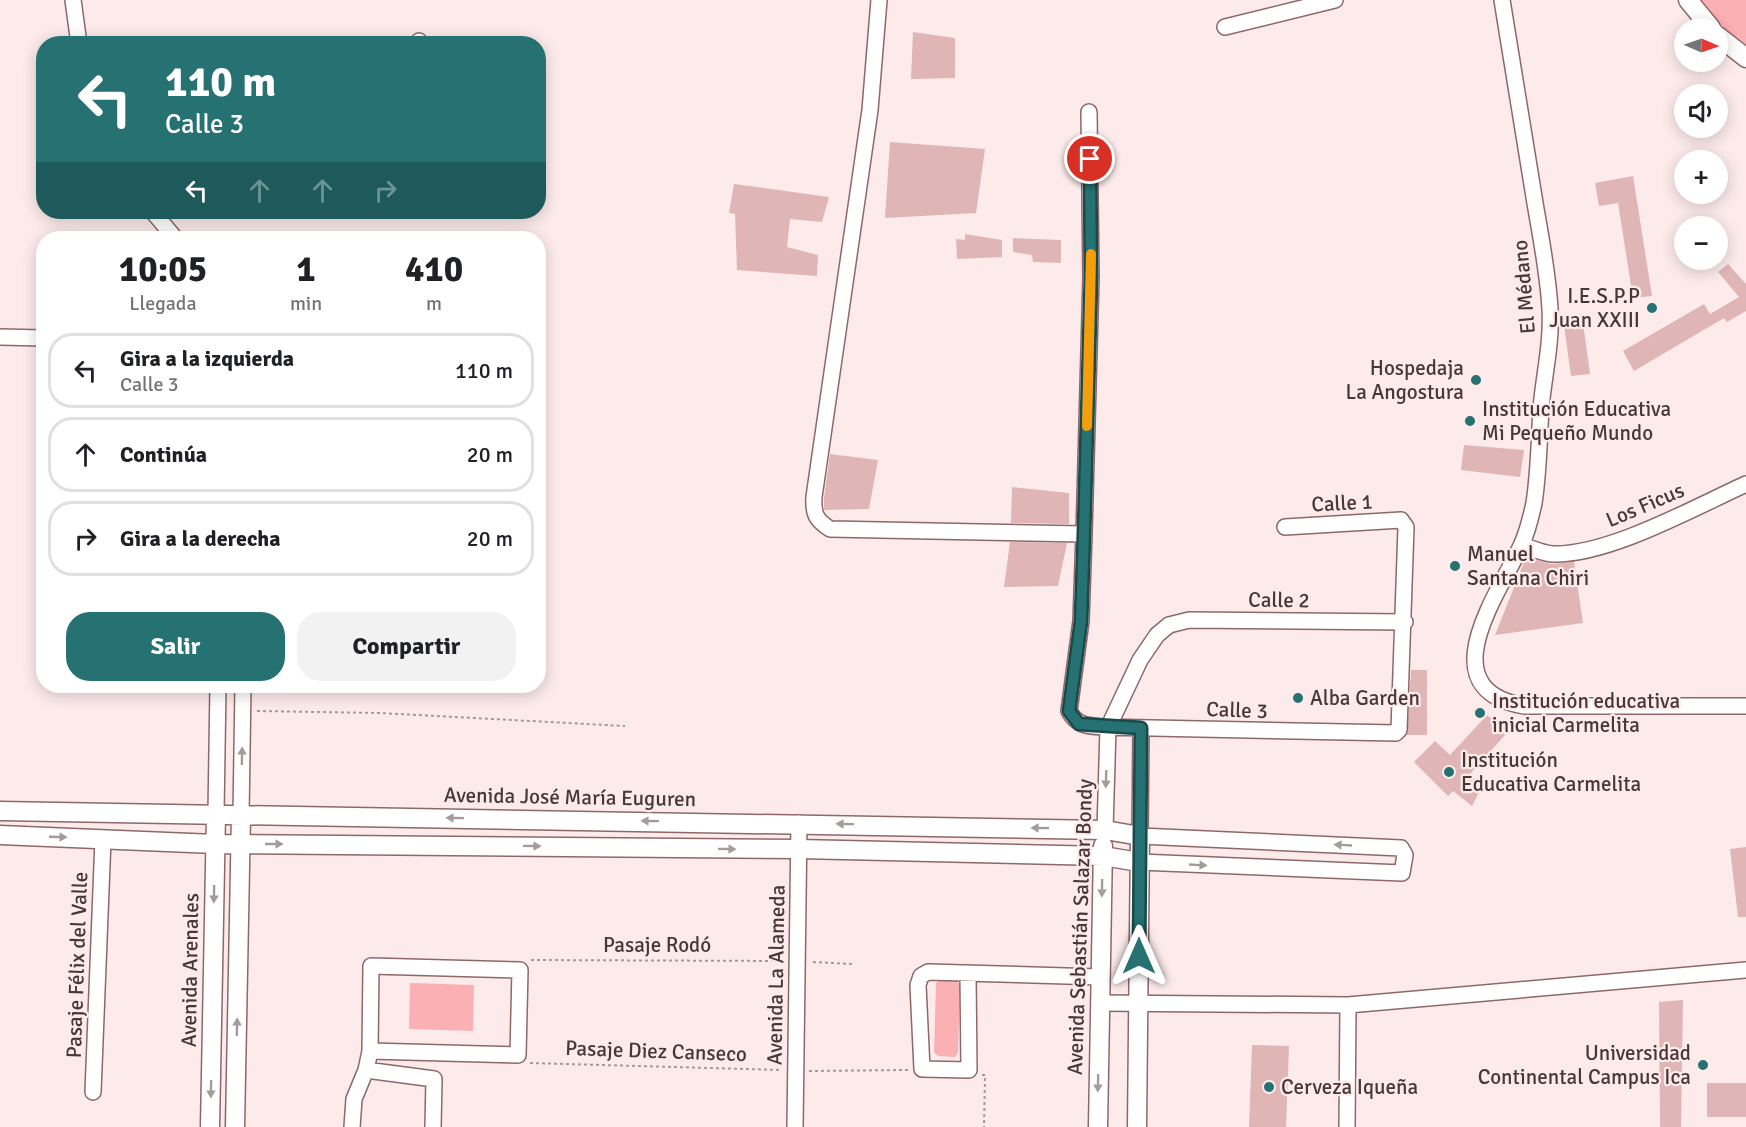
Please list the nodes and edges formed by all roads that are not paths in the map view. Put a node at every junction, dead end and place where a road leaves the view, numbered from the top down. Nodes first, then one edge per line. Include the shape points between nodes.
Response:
1 (73, 0) edge
2 (879, 0) edge
3 (1335, 0) edge
4 (1502, 0) edge
5 (1688, 0) edge
6 (1703, 18) edge
7 (1225, 27) dead end
8 (78, 36) edge
9 (1728, 44) edge
10 (1746, 58) edge
11 (1089, 112) dead end
12 (159, 219) edge
13 (168, 231) edge
14 (0, 337) edge
15 (36, 338) edge
16 (1746, 484) edge
17 (1286, 527) dead end
18 (1084, 534) junction
19 (1521, 544) junction
20 (1405, 622) junction
21 (218, 693) edge
22 (243, 693) edge
23 (1746, 706) edge
24 (1108, 728) junction
25 (1141, 728) junction
26 (0, 811) edge
27 (216, 814) junction
28 (242, 815) junction
29 (799, 823) junction
30 (1105, 830) junction
31 (0, 835) edge
32 (1140, 836) junction
33 (103, 839) junction
34 (1267, 841) junction
35 (215, 844) junction
36 (241, 844) junction
37 (799, 849) junction
38 (1102, 856) junction
39 (1139, 862) junction
40 (1266, 868) junction
41 (1746, 969) edge
42 (968, 973) junction
43 (1100, 977) junction
44 (1099, 1003) junction
45 (1140, 1004) junction
46 (1348, 1005) junction
47 (370, 1051) junction
48 (366, 1070) junction
49 (93, 1092) dead end
50 (210, 1127) edge
51 (235, 1127) edge
52 (352, 1127) edge
53 (433, 1127) edge
54 (795, 1127) edge
55 (1098, 1127) edge
56 (1137, 1127) edge
57 (1347, 1127) edge

1 - 8 street
2 - 18 street via 870,110 813,510 817,520 830,528
3 - 7 street
4 - 19 street, El Médano via 1550,306 1537,479
5 - 6 street
9 - 10 street
11 - 18 street, Calle 3 via 1091,277
12 - 13 street
14 - 15 street
16 - 19 street, Los Ficus via 1623,539 1595,547 1550,554
17 - 20 street, Calle 1 via 1401,520 1406,527
18 - 24 street, Calle 3 via 1081,621 1069,711 1079,724
19 - 23 street, El Médano via 1492,597 1478,643 1476,673 1488,693 1524,706
20 - 24 street, Calle 2 via 1189,620 1169,625 1140,660
20 - 25 street, Calle 3 via 1399,730 1387,735
21 - 27 street
28 -> 22 street
24 - 25 street, Calle 3
24 -> 30 street, Avenida Sebastián Salazar Bondy
25 - 32 street
26 - 27 street, Avenida José María Euguren
27 - 28 street, Avenida José María Euguren
27 - 35 street, Avenida Arenales
29 -> 28 street, Avenida José María Euguren
28 - 36 street
30 -> 29 street, Avenida José María Euguren
29 - 37 street, Avenida La Alameda
30 - 32 street, Avenida José María Euguren
30 - 38 street, Avenida Sebastián Salazar Bondy
31 -> 33 street
32 - 34 street
32 - 39 street
33 - 35 street
33 - 49 street, Pasaje Félix del Valle
34 - 40 street
40 -> 34 street via 1402,873 1405,855 1401,848
35 - 36 street
35 -> 50 street, Avenida Arenales
36 -> 37 street
51 -> 36 street
37 - 38 street
37 - 54 street, Avenida La Alameda
38 - 39 street
38 -> 43 street, Avenida Sebastián Salazar Bondy
39 -> 40 street
39 - 45 street
41 - 46 street
42 - 42 street via 969,1070 922,1069 918,985 921,976 928,972
42 - 43 street
43 - 44 street, Avenida Sebastián Salazar Bondy
44 - 45 street
44 -> 55 street, Avenida Sebastián Salazar Bondy
45 - 46 street
45 - 56 street
46 - 57 street
47 - 47 street via 371,966 520,970 518,1055
47 - 48 street
48 - 52 street via 354,1098
48 - 53 street via 434,1079

